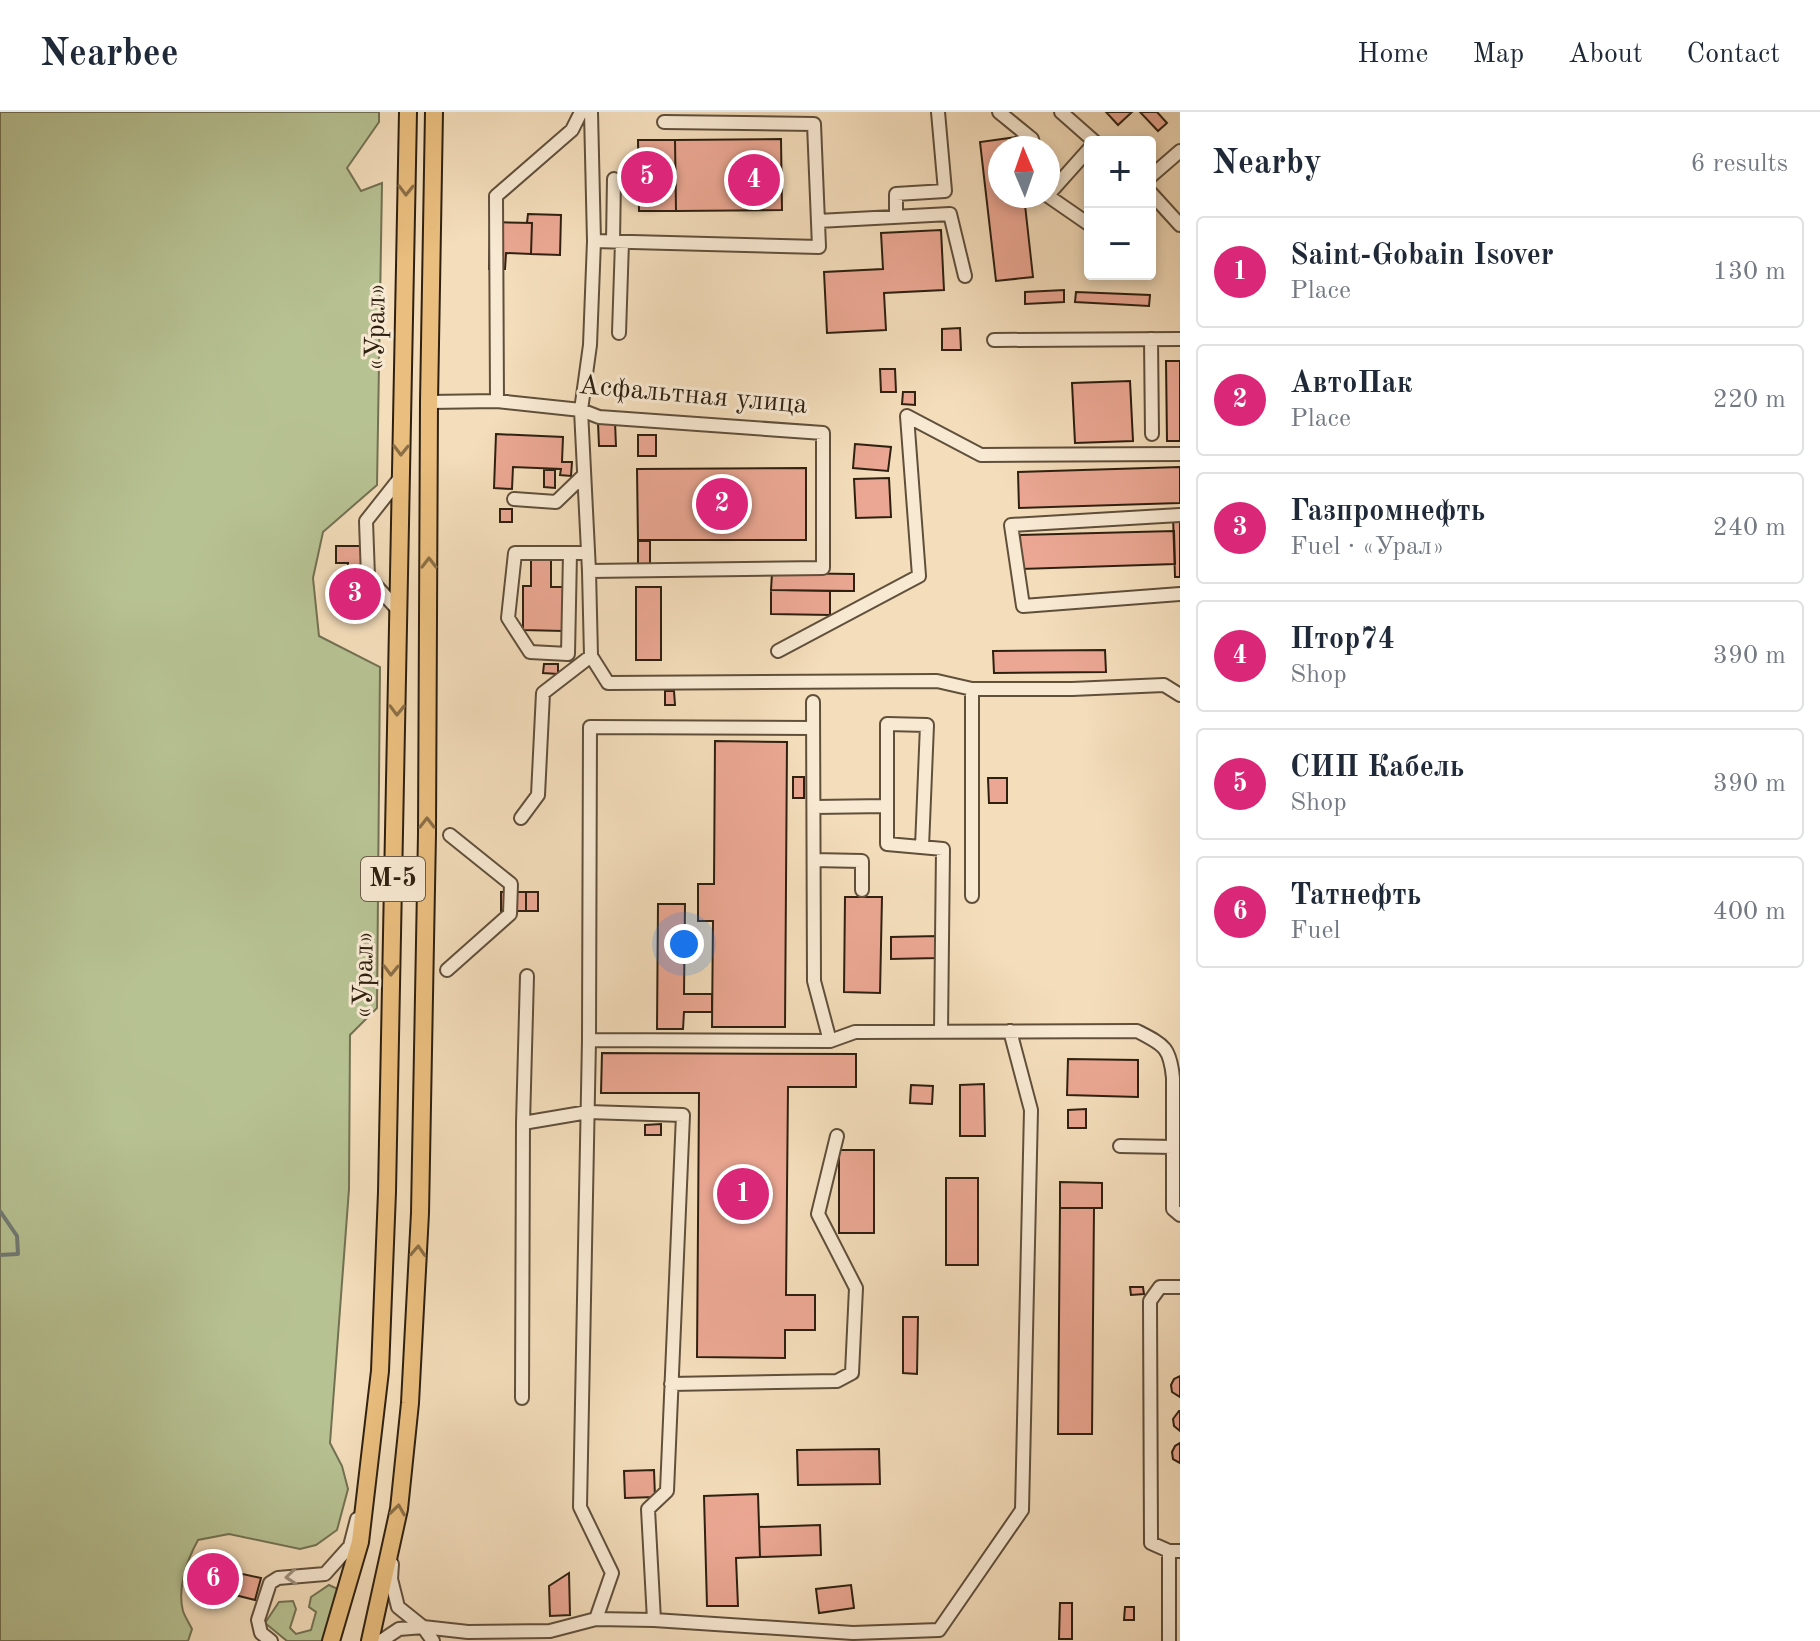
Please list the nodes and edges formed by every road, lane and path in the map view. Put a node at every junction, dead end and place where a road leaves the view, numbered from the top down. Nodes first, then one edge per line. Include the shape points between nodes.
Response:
1 (408, 112) edge
2 (436, 112) edge
3 (581, 112) edge
4 (591, 112) edge
5 (938, 112) edge
6 (999, 112) edge
7 (1061, 112) edge
8 (664, 122) dead end
9 (1028, 136) edge
10 (1088, 136) edge
11 (1180, 151) edge
12 (1084, 155) edge
13 (1156, 172) edge
14 (614, 179) dead end
15 (1060, 182) edge
16 (1156, 199) edge
17 (1060, 204) edge
18 (896, 217) junction
19 (818, 221) junction
20 (1084, 221) edge
21 (1180, 225) edge
22 (594, 241) junction
23 (618, 241) junction
24 (965, 276) dead end
25 (619, 333) dead end
26 (1151, 339) junction
27 (1180, 339) edge
28 (994, 340) dead end
29 (497, 401) junction
30 (429, 402) junction
31 (581, 410) junction
32 (1152, 434) dead end
33 (1180, 454) edge
34 (584, 475) junction
35 (400, 478) junction
36 (514, 499) dead end
37 (1180, 515) edge
38 (570, 553) junction
39 (587, 553) junction
40 (589, 571) junction
41 (1180, 594) edge
42 (399, 611) junction
43 (778, 651) dead end
44 (591, 656) junction
45 (972, 689) junction
46 (1180, 695) edge
47 (813, 702) dead end
48 (813, 728) junction
49 (887, 806) junction
50 (814, 807) junction
51 (521, 818) dead end
52 (450, 835) dead end
53 (922, 847) junction
54 (814, 860) junction
55 (862, 890) dead end
56 (972, 896) dead end
57 (447, 970) dead end
58 (527, 976) dead end
59 (941, 1031) junction
60 (1010, 1031) junction
61 (589, 1040) junction
62 (830, 1041) junction
63 (588, 1112) junction
64 (523, 1123) junction
65 (837, 1136) dead end
66 (1120, 1146) dead end
67 (1173, 1147) junction
68 (1180, 1215) edge
69 (1180, 1287) edge
70 (671, 1384) junction
71 (522, 1398) dead end
72 (366, 1485) junction
73 (393, 1541) junction
74 (1175, 1551) edge
75 (596, 1619) junction
76 (654, 1620) junction
77 (423, 1627) junction
78 (271, 1641) edge
79 (331, 1641) edge
80 (370, 1641) edge
81 (381, 1641) edge
82 (433, 1641) edge
83 (1169, 1641) edge

1 -> 35 main road, «Урал» / М-5
2 - 30 main road, «Урал» / М-5
3 - 29 street via 572,130 496,196
4 - 22 street
5 - 18 street via 945,191 896,194
6 - 9 street
7 - 10 street
8 - 19 street via 814,124
11 - 13 street
12 - 15 street
14 - 23 street
16 - 21 street
17 - 20 street
18 - 19 street
18 - 24 street via 950,214
19 - 23 street via 819,247
22 - 23 street
22 - 31 street
23 - 25 street
26 - 27 street
26 - 28 street
26 - 32 street
29 - 30 street, Асфальтная улица
29 - 31 street, Асфальтная улица
73 -> 30 main road, «Урал» / М-5 via 410,1403 420,1213
31 - 34 street
31 - 40 street, Асфальтная улица via 599,417 823,433 823,568
33 - 43 street via 981,455 907,416 919,576
34 - 36 street via 556,502
34 - 39 street
35 - 42 main road, «Урал» / М-5
35 - 42 street via 366,521 368,577
37 - 41 street via 1011,525 1023,606
38 - 38 street via 515,553 508,618 530,652 568,654
38 - 39 street
39 - 40 street
40 - 44 street
42 -> 72 main road, «Урал» / М-5 via 380,1371
44 - 45 street via 608,683 937,681
44 - 51 street via 543,693 538,795
45 - 46 street via 1164,685
45 - 56 street
47 - 48 street
48 - 50 street
48 - 61 street via 590,727
49 - 50 street
49 - 53 street via 887,844
49 - 53 street via 887,724 927,725
50 - 54 street
52 - 57 street via 511,884 510,914
53 - 59 street via 943,849
54 - 55 street via 862,861
54 - 62 street via 814,981
58 - 64 street
59 - 60 street
59 - 62 street via 855,1032
60 - 67 street via 1137,1031 1160,1042 1171,1058
60 - 76 street via 1031,1110 1022,1510 939,1630 853,1633
61 - 62 street
61 - 63 street
63 - 64 street
63 - 70 street via 683,1115
63 - 75 street via 580,1507 612,1573
64 - 71 street
65 - 70 street via 818,1214 856,1288 852,1373 837,1381
66 - 67 street
67 - 68 street via 1173,1209
69 - 74 street via 1160,1287 1150,1301 1151,1543
70 - 76 street via 667,1491 648,1509
72 -> 78 street via 350,1546 325,1574 270,1583 258,1620 261,1633
72 - 79 main road, «Урал» / М-5 via 360,1542
73 - 77 street via 391,1579 398,1607
73 - 80 main road, «Урал» / М-5
74 - 83 street
75 - 76 street
75 - 77 street via 550,1631
77 - 81 street via 399,1629
77 - 82 street

